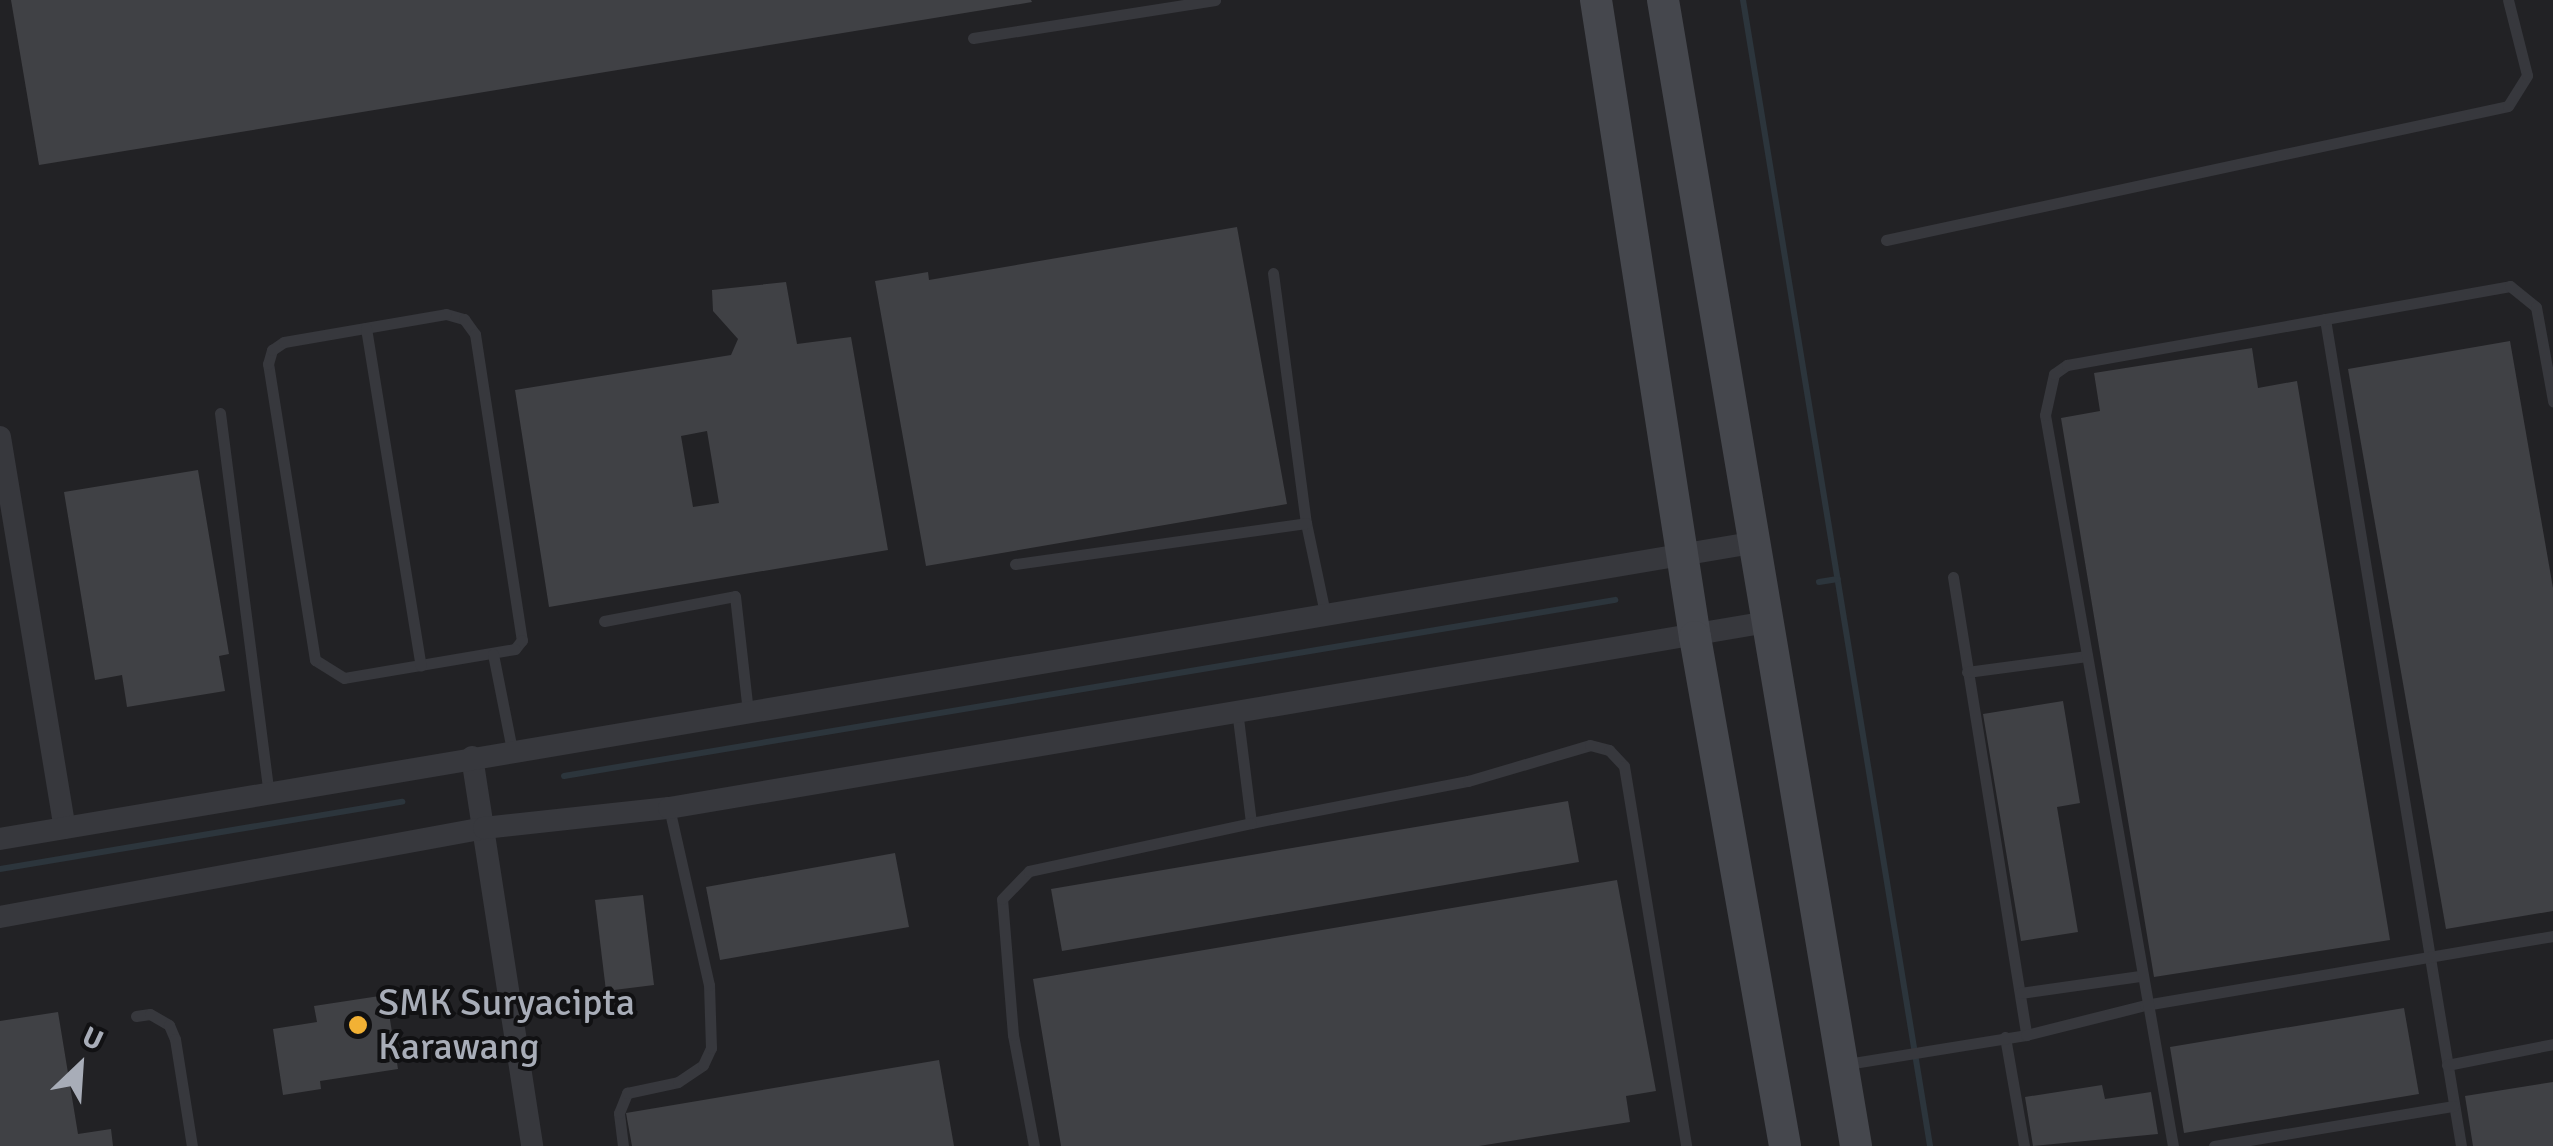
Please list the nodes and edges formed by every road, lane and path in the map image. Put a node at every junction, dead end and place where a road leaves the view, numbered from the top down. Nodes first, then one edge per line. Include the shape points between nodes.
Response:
1 (1215, 0) edge
2 (1596, 0) edge
3 (1663, 0) edge
4 (2508, 0) edge
5 (973, 38) dead end
6 (1886, 240) dead end
7 (1273, 273) dead end
8 (2325, 319) junction
9 (366, 328) junction
10 (2553, 401) edge
11 (220, 414) dead end
12 (0, 438) edge
13 (1306, 523) junction
14 (1758, 542) junction
15 (1684, 553) junction
16 (1015, 564) dead end
17 (1953, 577) dead end
18 (1326, 618) junction
19 (604, 621) dead end
20 (1767, 622) junction
21 (1695, 637) junction
22 (492, 654) junction
23 (2087, 656) junction
24 (420, 666) junction
25 (1967, 672) junction
26 (1237, 710) junction
27 (748, 711) junction
28 (512, 750) junction
29 (472, 757) junction
30 (270, 792) junction
31 (669, 808) junction
32 (1251, 824) junction
33 (65, 828) junction
34 (484, 828) junction
35 (0, 839) edge
36 (0, 917) edge
37 (2553, 936) edge
38 (2425, 958) junction
39 (2140, 976) junction
40 (2020, 993) junction
41 (2145, 1005) junction
42 (136, 1016) dead end
43 (2026, 1035) junction
44 (2005, 1037) junction
45 (2553, 1044) edge
46 (1857, 1061) junction
47 (2446, 1065) junction
48 (2454, 1106) junction
49 (192, 1146) edge
50 (532, 1146) edge
51 (623, 1146) edge
52 (1034, 1146) edge
53 (1686, 1146) edge
54 (1786, 1146) edge
55 (1856, 1146) edge
56 (2024, 1146) edge
57 (2173, 1146) edge
58 (2214, 1146) edge
59 (2460, 1146) edge

1 - 5 lane
2 - 15 street
3 - 14 street
4 - 6 lane via 2527,75 2508,106
7 - 13 lane
8 - 10 lane via 2510,286 2536,307
8 - 23 lane via 2067,365 2054,374 2046,415
8 - 38 lane via 2390,692
9 - 22 lane via 446,314 464,319 475,334 524,627 515,650
9 - 24 lane
9 - 24 lane via 284,342 268,364 314,660 344,678
11 - 30 lane
12 - 33 street
13 - 16 lane
13 - 18 lane
14 - 15 street
14 - 20 street
15 - 18 street
15 - 21 street
17 - 25 lane
18 - 27 street
19 - 27 lane via 735,596
20 - 21 street
20 - 46 street
21 - 26 street
21 - 54 street
22 - 24 lane
22 - 28 lane
23 - 25 lane
23 - 39 lane
25 - 40 lane
26 - 31 street
26 - 32 lane
27 - 28 street
28 - 29 street
29 - 30 street
29 - 34 street
30 - 33 street
31 - 34 street
31 - 51 lane via 709,985 712,1048 703,1065 678,1082 627,1092 619,1113
32 - 52 lane via 1028,870 1008,889 1002,899 1012,1034
32 - 53 lane via 1468,781 1590,745 1609,750 1624,766
33 - 35 street
34 - 36 street
34 - 50 street
37 - 38 lane
38 - 41 lane
38 - 47 lane
39 - 40 lane
39 - 41 lane
40 - 43 lane
41 - 43 lane
41 - 57 lane
42 - 49 lane via 150,1014 169,1025 175,1038
43 - 44 lane
44 - 46 lane
44 - 56 lane
45 - 47 lane
46 - 55 street
47 - 48 lane
48 - 58 lane
48 - 59 lane

